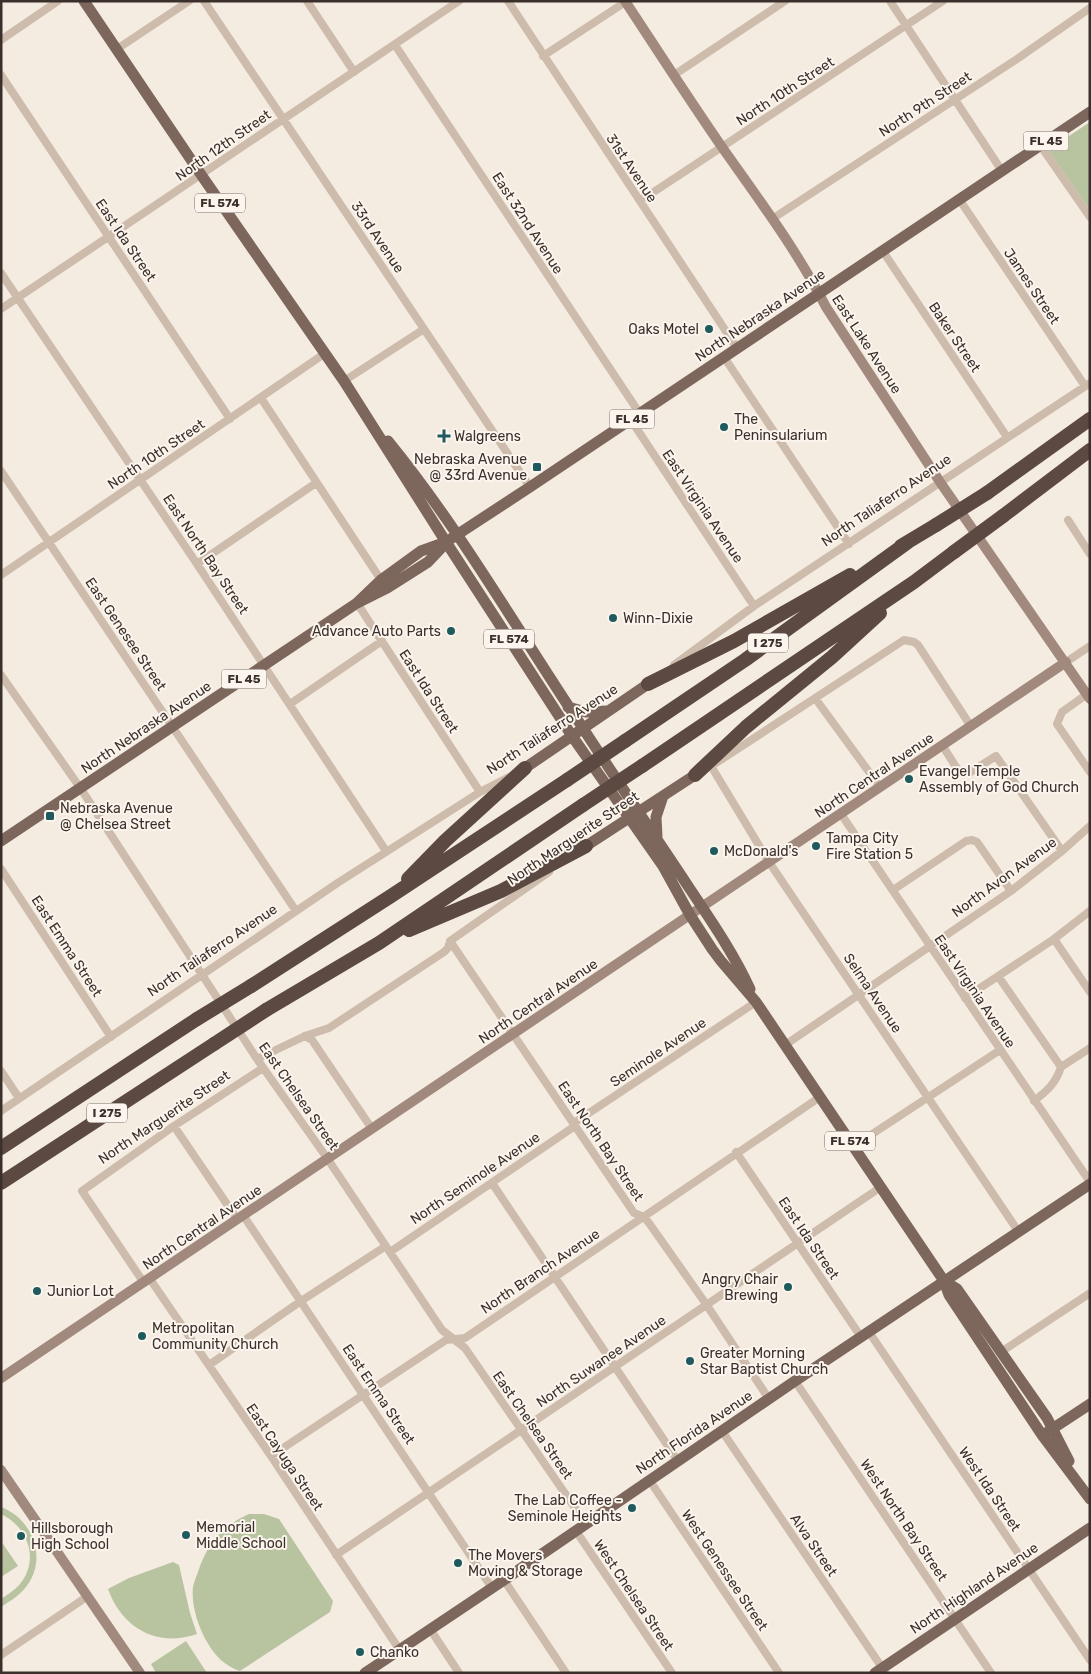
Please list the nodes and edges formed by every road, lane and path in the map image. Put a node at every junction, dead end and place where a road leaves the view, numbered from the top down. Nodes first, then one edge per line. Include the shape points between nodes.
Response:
1 (58, 1) edge
2 (84, 1) edge
3 (188, 1) edge
4 (204, 1) edge
5 (307, 1) edge
6 (459, 1) edge
7 (508, 1) edge
8 (785, 1) edge
9 (890, 1) edge
10 (943, 1) edge
11 (626, 2) edge
12 (1090, 8) edge
13 (906, 26) junction
14 (1, 40) edge
15 (395, 45) junction
16 (117, 49) junction
17 (543, 56) junction
18 (354, 72) junction
19 (1, 75) edge
20 (674, 75) junction
21 (954, 100) junction
22 (1090, 112) edge
23 (283, 119) junction
24 (1040, 145) junction
25 (722, 147) junction
26 (1002, 171) junction
27 (202, 176) junction
28 (959, 199) junction
29 (640, 201) junction
30 (1090, 218) edge
31 (772, 219) junction
32 (109, 238) junction
33 (882, 250) junction
34 (1, 273) edge
35 (819, 293) junction
36 (18, 298) junction
37 (1, 309) edge
38 (424, 329) junction
39 (737, 348) junction
40 (324, 354) junction
41 (724, 357) junction
42 (344, 381) junction
43 (1087, 384) edge
44 (261, 398) junction
45 (357, 404) junction
46 (635, 417) junction
47 (230, 419) junction
48 (1090, 419) edge
49 (1007, 437) junction
50 (1090, 450) edge
51 (1, 471) edge
52 (141, 480) junction
53 (940, 482) junction
54 (316, 483) junction
55 (530, 487) junction
56 (1068, 520) dead end
57 (457, 535) junction
58 (49, 542) junction
59 (446, 542) junction
60 (908, 542) junction
61 (849, 544) junction
62 (1090, 554) edge
63 (198, 564) junction
64 (1, 575) edge
65 (381, 580) junction
66 (914, 582) junction
67 (357, 603) junction
68 (754, 606) junction
69 (382, 641) junction
70 (1090, 646) edge
71 (1066, 662) junction
72 (264, 665) junction
73 (1, 675) edge
74 (648, 684) junction
75 (1089, 695) edge
76 (815, 698) junction
77 (290, 704) junction
78 (568, 707) junction
79 (608, 710) junction
80 (173, 726) junction
81 (970, 726) junction
82 (583, 728) junction
83 (572, 736) junction
84 (942, 745) junction
85 (711, 766) junction
86 (525, 768) junction
87 (1090, 772) edge
88 (695, 775) junction
89 (880, 787) junction
90 (81, 789) junction
91 (480, 792) junction
92 (663, 796) junction
93 (634, 814) junction
94 (841, 814) junction
95 (1090, 826) edge
96 (657, 839) junction
97 (1, 841) edge
98 (586, 846) junction
99 (386, 851) junction
100 (1062, 851) junction
101 (769, 862) junction
102 (1, 869) edge
103 (892, 890) junction
104 (1011, 891) junction
105 (391, 896) junction
106 (702, 907) junction
107 (296, 911) junction
108 (1090, 911) edge
109 (690, 915) junction
110 (1054, 939) junction
111 (450, 941) junction
112 (379, 943) junction
113 (930, 946) junction
114 (203, 975) junction
115 (998, 976) junction
116 (1090, 992) edge
117 (859, 995) junction
118 (965, 998) junction
119 (756, 1002) junction
120 (329, 1028) junction
121 (513, 1034) junction
122 (305, 1036) junction
123 (111, 1037) junction
124 (785, 1045) junction
125 (1090, 1048) edge
126 (318, 1049) junction
127 (1000, 1050) junction
128 (257, 1059) junction
129 (1061, 1066) junction
130 (263, 1068) junction
131 (1, 1071) edge
132 (820, 1097) junction
133 (19, 1098) junction
134 (928, 1098) junction
135 (1034, 1101) junction
136 (1, 1111) edge
137 (574, 1125) junction
138 (174, 1126) junction
139 (372, 1129) junction
140 (854, 1146) junction
141 (1, 1148) edge
142 (736, 1152) junction
143 (327, 1158) junction
144 (1, 1183) edge
145 (492, 1183) junction
146 (1090, 1183) edge
147 (881, 1187) junction
148 (82, 1191) joint
149 (644, 1216) junction
150 (240, 1217) junction
151 (1018, 1231) junction
152 (798, 1243) junction
153 (388, 1249) junction
154 (554, 1276) junction
155 (147, 1281) junction
156 (944, 1281) junction
157 (1090, 1293) edge
158 (301, 1301) junction
159 (706, 1304) junction
160 (865, 1334) junction
161 (454, 1340) junction
162 (1002, 1352) junction
163 (208, 1365) junction
164 (615, 1366) junction
165 (1, 1378) edge
166 (796, 1381) junction
167 (364, 1394) junction
168 (769, 1399) junction
169 (1090, 1404) edge
170 (522, 1431) junction
171 (722, 1431) junction
172 (1047, 1432) junction
173 (271, 1456) junction
174 (678, 1461) junction
175 (1, 1470) edge
176 (650, 1481) junction
177 (429, 1492) junction
178 (1090, 1499) edge
179 (586, 1524) junction
180 (1090, 1528) edge
181 (576, 1531) junction
182 (336, 1555) junction
183 (1029, 1569) junction
184 (504, 1580) junction
185 (492, 1588) junction
186 (88, 1596) junction
187 (955, 1618) junction
188 (430, 1629) junction
189 (399, 1649) junction
190 (1, 1655) edge
191 (1090, 1660) edge
192 (881, 1671) edge
193 (140, 1673) edge
194 (365, 1673) edge
195 (459, 1673) edge
196 (566, 1673) edge
197 (672, 1673) edge
198 (779, 1673) edge
199 (991, 1673) edge

1 - 14 street
2 - 16 main road, FL 574
3 - 16 street
4 - 23 street, 33rd Avenue
5 - 18 street
6 - 15 street, North 12th Street
7 - 17 street, 31st Avenue
8 - 20 street
9 - 13 street
10 - 13 street, North 10th Street
11 - 17 street
11 - 20 street, East Lake Avenue
12 - 21 street, North 9th Street
13 - 21 street
13 - 25 street, North 10th Street
15 - 18 street, North 12th Street
15 - 46 street, East 32nd Avenue
16 - 27 main road, FL 574
17 - 29 street, 31st Avenue
18 - 23 street, North 12th Street
19 - 32 street, East Ida Street
20 - 25 street, East Lake Avenue
21 - 26 street
21 - 31 street, North 9th Street
22 - 24 main road, North Nebraska Avenue / FL 45
23 - 27 street, North 12th Street
23 - 38 street, 33rd Avenue
24 - 26 main road, North Nebraska Avenue / FL 45
24 - 30 street
25 - 29 street, North 10th Street
25 - 31 street, East Lake Avenue
26 - 28 main road, North Nebraska Avenue / FL 45
27 - 32 street, North 12th Street
27 - 40 main road, FL 574
28 - 33 main road, North Nebraska Avenue / FL 45
28 - 43 street, James Street
29 - 39 street, 31st Avenue
31 - 35 street, East Lake Avenue
32 - 36 street, North 12th Street
32 - 47 street, East Ida Street
33 - 35 main road, North Nebraska Avenue / FL 45
33 - 49 street, Baker Street
34 - 36 street, East North Bay Street
35 - 39 main road, North Nebraska Avenue / FL 45
35 - 53 street, East Lake Avenue
36 - 37 street, North 12th Street
36 - 52 street, East North Bay Street
38 - 42 street
38 - 55 street, 33rd Avenue
39 - 41 main road, North Nebraska Avenue / FL 45
40 - 42 main road, FL 574
40 - 44 street, North 10th Street
41 - 46 main road, North Nebraska Avenue / FL 45
41 - 61 street
42 - 45 main road, FL 574
43 - 49 street, North Taliaferro Avenue
44 - 47 street, North 10th Street
44 - 54 street
45 - 57 main road, FL 574 via 415,474
45 - 59 main road, FL 574
46 - 55 main road, North Nebraska Avenue / FL 45
46 - 68 street, East Virginia Avenue
47 - 52 street, North 10th Street
48 - 60 highway, I 275, bridge via 987,493
49 - 53 street, North Taliaferro Avenue
50 - 66 highway, I 275, bridge
51 - 58 street, East Genesee Street
52 - 58 street, North 10th Street
52 - 63 street, East North Bay Street
53 - 61 street, North Taliaferro Avenue
53 - 71 street, East Lake Avenue
54 - 63 street
54 - 65 street
55 - 57 main road, North Nebraska Avenue / FL 45
56 - 62 street
57 - 59 main road, North Nebraska Avenue / FL 45
57 - 78 main road, FL 574
58 - 64 street, North 10th Street
58 - 80 street, East Genesee Street
59 - 65 main road, North Nebraska Avenue / FL 45 via 421,552
59 - 67 main road, North Nebraska Avenue / FL 45 via 428,562
59 - 83 main road, FL 574
60 - 74 highway via 734,640
60 - 105 highway, I 275, bridge via 745,660
61 - 68 street, North Taliaferro Avenue
63 - 72 street, East North Bay Street
65 - 67 main road, North Nebraska Avenue / FL 45
66 - 88 highway
66 - 112 highway, I 275, bridge
67 - 69 street, East Ida Street
67 - 72 main road, North Nebraska Avenue / FL 45
68 - 74 street, North Taliaferro Avenue
69 - 77 street
69 - 91 street, East Ida Street
70 - 71 street, North Central Avenue
71 - 75 street, East Lake Avenue
71 - 81 street, North Central Avenue
72 - 77 street, East North Bay Street
72 - 80 main road, North Nebraska Avenue / FL 45
73 - 90 street, East Chelsea Street
74 - 79 main road, North Taliaferro Avenue
75 - 87 street via 1062,712 1057,724
76 - 81 street, North Marguerite Street via 900,642 908,641 918,646
76 - 85 street, North Marguerite Street
76 - 89 street
77 - 99 street, East North Bay Street
78 - 79 main road via 586,712
78 - 82 main road, FL 574
79 - 82 main road, North Taliaferro Avenue
80 - 90 main road, North Nebraska Avenue / FL 45
80 - 107 street, East Genesee Street
81 - 84 street, North Central Avenue
82 - 83 main road, North Taliaferro Avenue
82 - 93 main road, FL 574
83 - 86 main road, North Taliaferro Avenue
83 - 93 main road, FL 574
84 - 89 street, North Central Avenue
84 - 100 street via 958,770 969,773 996,756
85 - 88 street, North Marguerite Street
85 - 101 street, Selma Avenue
86 - 91 street, North Taliaferro Avenue
86 - 105 highway
88 - 92 main road, North Marguerite Street
89 - 94 street, North Central Avenue
90 - 97 main road, North Nebraska Avenue / FL 45
90 - 114 street, East Chelsea Street
91 - 99 street, North Taliaferro Avenue
92 - 93 main road, North Marguerite Street
92 - 96 main road via 656,818
93 - 96 main road, FL 574
93 - 98 main road, North Marguerite Street
93 - 109 main road, FL 574
94 - 101 street, North Central Avenue
94 - 103 street, East Virginia Avenue
95 - 100 street, North Avon Avenue
96 - 106 main road, FL 574
98 - 111 street, North Marguerite Street
98 - 112 highway via 501,891
99 - 107 street, North Taliaferro Avenue
100 - 104 street, North Avon Avenue
101 - 106 street, North Central Avenue
101 - 117 street, Selma Avenue
102 - 123 street, East Emma Street
103 - 104 street via 972,840 977,842
103 - 113 street, East Virginia Avenue
104 - 113 street, North Avon Avenue
105 - 141 highway, I 275, bridge
106 - 109 street, North Central Avenue
106 - 119 main road, FL 574 via 738,963
107 - 114 street, North Taliaferro Avenue
108 - 110 street
109 - 119 main road, FL 574 via 721,961
109 - 121 street, North Central Avenue
110 - 115 street
110 - 116 street
111 - 120 street, North Marguerite Street via 444,952
111 - 121 street, East North Bay Street
112 - 144 highway, I 275, bridge via 266,1010
113 - 117 street, North Avon Avenue
113 - 118 street, East Virginia Avenue
114 - 123 street, North Taliaferro Avenue
114 - 128 street, East Chelsea Street
115 - 118 street
115 - 129 street
117 - 124 street, North Avon Avenue
117 - 134 street, Selma Avenue
118 - 127 street, East Virginia Avenue
119 - 124 main road, FL 574
119 - 137 street, Seminole Avenue
120 - 122 street, North Marguerite Street
120 - 126 street via 322,1034
121 - 137 street, East North Bay Street
121 - 139 street, North Central Avenue
122 - 126 street
122 - 128 street, North Marguerite Street
123 - 133 street, North Taliaferro Avenue
124 - 132 main road, FL 574
125 - 129 street
126 - 139 street
127 - 134 street
127 - 135 street, East Virginia Avenue
128 - 130 street, East Chelsea Street
129 - 135 street via 1051,1088
130 - 138 street, North Marguerite Street
130 - 143 street, East Chelsea Street
131 - 133 street
132 - 140 main road, FL 574
132 - 142 street, North Branch Avenue
133 - 136 street, North Taliaferro Avenue
134 - 140 street
134 - 151 street, Selma Avenue
135 - 146 street, East Virginia Avenue
137 - 145 street, North Seminole Avenue
137 - 149 street, East North Bay Street via 634,1213
138 - 148 street, North Marguerite Street
138 - 150 street, East Emma Street
139 - 143 street, North Central Avenue
140 - 147 main road, FL 574
142 - 149 street, North Branch Avenue
142 - 152 street, East Ida Street
143 - 150 street, North Central Avenue
143 - 153 street, East Chelsea Street
145 - 153 street, North Seminole Avenue
145 - 154 street
146 - 151 main road, North Florida Avenue
147 - 152 street, North Suwanee Avenue
147 - 156 main road, FL 574
148 - 155 street, East Cayuga Street
149 - 154 street, North Branch Avenue
149 - 159 street, East North Bay Street
150 - 155 street, North Central Avenue
150 - 158 street, East Emma Street
151 - 156 main road, North Florida Avenue
152 - 159 street, North Suwanee Avenue
152 - 160 street, East Ida Street
153 - 158 street
153 - 161 street, East Chelsea Street via 442,1330
154 - 161 street, North Branch Avenue via 465,1338
154 - 164 street
155 - 163 street, East Cayuga Street
155 - 165 street, North Central Avenue
156 - 160 main road, North Florida Avenue
156 - 162 main road, FL 574 via 957,1290
156 - 172 main road, FL 574 via 949,1295
157 - 162 street
158 - 163 street
158 - 167 street, East Emma Street
159 - 164 street, North Suwanee Avenue
159 - 168 street, East North Bay Street
160 - 166 main road, North Florida Avenue
160 - 183 street, West Ida Street
161 - 167 street, North Branch Avenue via 446,1340
161 - 170 street, East Chelsea Street via 464,1348
162 - 172 main road, FL 574
163 - 173 street, East Cayuga Street
164 - 170 street, North Suwanee Avenue
164 - 174 street
166 - 168 main road, North Florida Avenue
166 - 187 street, West North Bay Street
167 - 173 street, North Branch Avenue
167 - 177 street, East Emma Street
168 - 171 main road, North Florida Avenue
169 - 172 main road
170 - 177 street, North Suwanee Avenue
170 - 179 street, East Chelsea Street
171 - 174 main road, North Florida Avenue
171 - 192 street, Alva Street
172 - 178 main road, FL 574
173 - 182 street, East Cayuga Street
174 - 176 main road, North Florida Avenue
175 - 186 street
176 - 179 main road, North Florida Avenue
176 - 198 street, West Genessee Street
177 - 182 street, North Suwanee Avenue
177 - 185 street, East Emma Street
179 - 181 main road, North Florida Avenue
180 - 183 main road, North Highland Avenue
181 - 184 main road, North Florida Avenue
181 - 197 street, West Chelsea Street
182 - 189 street, East Cayuga Street
183 - 187 main road, North Highland Avenue
183 - 191 street, West Ida Street
184 - 185 main road, North Florida Avenue
184 - 196 street
185 - 188 main road, North Florida Avenue
186 - 190 street
186 - 193 street
187 - 192 main road, North Highland Avenue
187 - 199 street, West North Bay Street
188 - 189 main road, North Florida Avenue
188 - 195 street
189 - 194 main road, North Florida Avenue

